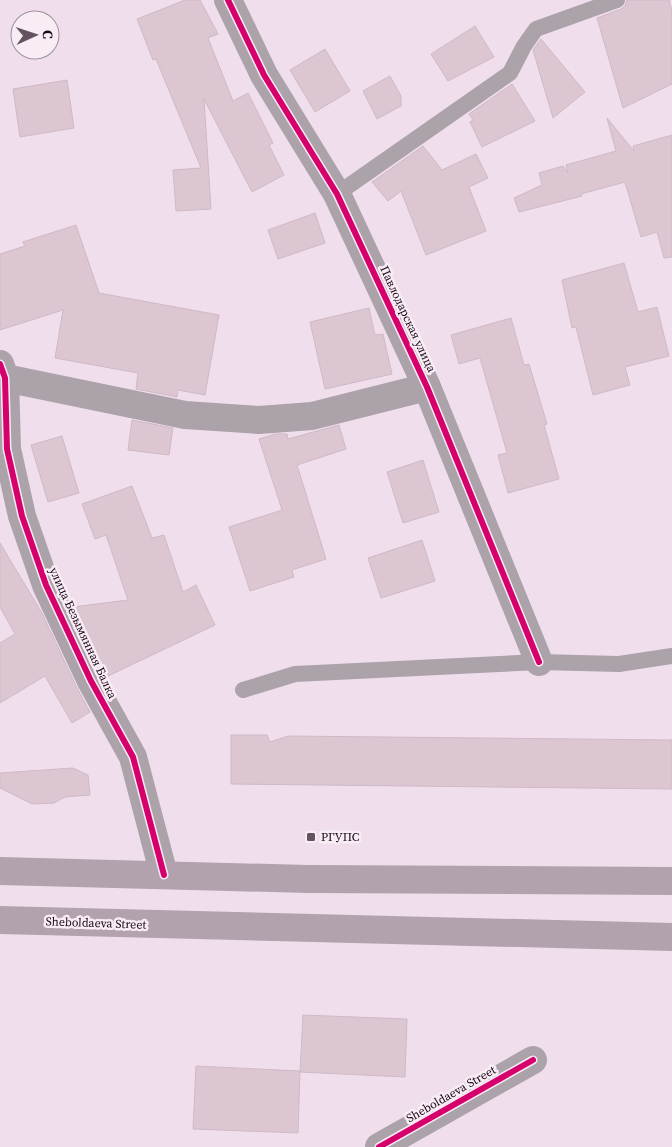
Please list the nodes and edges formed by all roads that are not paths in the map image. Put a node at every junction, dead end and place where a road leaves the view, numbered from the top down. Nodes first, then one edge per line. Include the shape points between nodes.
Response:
1 (228, 0) edge
2 (617, 0) edge
3 (337, 194) junction
4 (2, 371) edge
5 (427, 387) junction
6 (672, 656) edge
7 (539, 662) junction
8 (243, 690) dead end
9 (0, 871) edge
10 (164, 875) junction
11 (672, 881) edge
12 (0, 920) edge
13 (672, 937) edge
14 (533, 1060) dead end
15 (379, 1147) edge

1 - 3 street, Павлодарская улица via 264,75
2 - 3 lane via 536,29 510,74
3 - 5 street, Павлодарская улица
4 - 5 street, улица Безымянная Балка via 185,415 259,420 312,416
4 - 10 street, улица Безымянная Балка via 7,449 22,516 46,586 90,681 133,757
5 - 7 street, Павлодарская улица
6 - 7 lane via 619,664
7 - 8 lane via 295,674
9 - 10 main road
10 - 11 main road
12 - 13 main road, Sheboldaeva Street
14 - 15 street, Sheboldaeva Street

